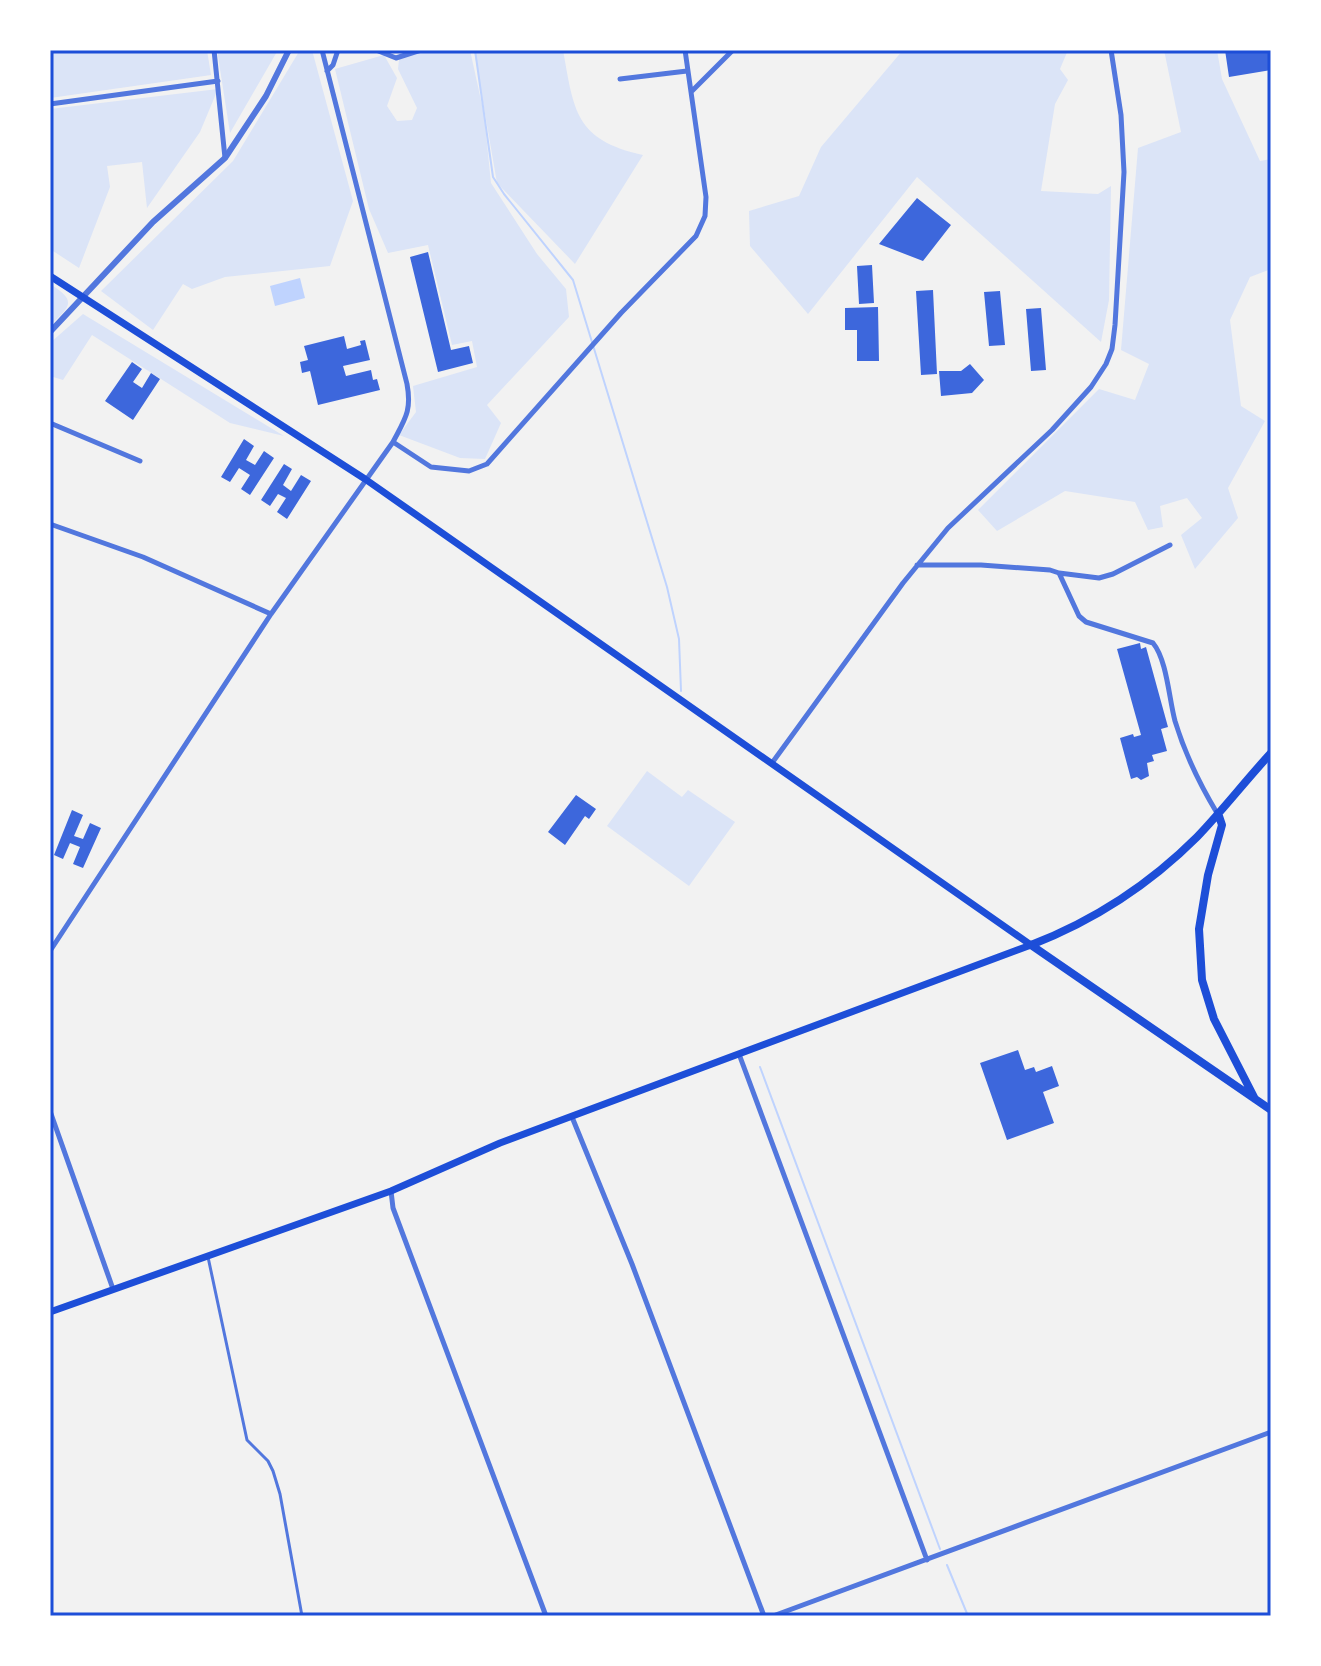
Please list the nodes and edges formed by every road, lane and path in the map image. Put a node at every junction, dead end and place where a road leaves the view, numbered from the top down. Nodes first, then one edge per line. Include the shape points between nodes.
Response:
1 (214, 50) edge
2 (289, 50) edge
3 (322, 50) edge
4 (338, 50) edge
5 (376, 50) edge
6 (421, 50) edge
7 (685, 50) edge
8 (733, 50) edge
9 (1111, 50) edge
10 (327, 71) junction
11 (687, 71) junction
12 (620, 79) dead end
13 (218, 81) junction
14 (692, 91) junction
15 (50, 104) edge
16 (225, 158) junction
17 (50, 276) edge
18 (83, 297) junction
19 (50, 332) edge
20 (50, 423) edge
21 (393, 442) junction
22 (140, 461) dead end
23 (365, 479) junction
24 (50, 524) edge
25 (1170, 545) dead end
26 (917, 565) junction
27 (1059, 573) junction
28 (271, 614) junction
29 (1271, 753) edge
30 (772, 763) junction
31 (1218, 813) junction
32 (1031, 945) junction
33 (50, 951) edge
34 (739, 1053) junction
35 (1255, 1099) junction
36 (1271, 1110) edge
37 (50, 1111) edge
38 (571, 1116) junction
39 (391, 1191) junction
40 (208, 1257) junction
41 (113, 1289) junction
42 (50, 1312) edge
43 (1271, 1432) edge
44 (927, 1560) junction
45 (302, 1616) edge
46 (546, 1616) edge
47 (764, 1616) edge
48 (773, 1616) edge

1 - 13 street
2 - 16 street
3 - 10 street
4 - 10 street
5 - 6 street via 396,58
7 - 11 street
8 - 14 street
9 - 26 street via 1124,172 1112,349 1071,408
10 - 21 street via 411,403
11 - 12 street
11 - 14 street
13 - 15 street
13 - 16 street
14 - 21 street via 706,197 701,228 691,241 481,467 431,467
16 - 18 street via 153,222
17 - 18 main road
18 - 19 street
18 - 23 main road
20 - 22 street
21 - 23 street
23 - 28 street
23 - 30 main road
24 - 28 street via 143,557
25 - 27 street via 1099,578
26 - 27 street
26 - 30 street
27 - 31 street via 1086,622 1158,649 1184,750
28 - 33 street
29 - 31 main road
30 - 32 main road
31 - 32 main road via 1126,896
31 - 35 main road via 1222,825 1199,929 1202,980 1214,1019
32 - 34 main road
32 - 35 main road
34 - 38 main road
34 - 44 street
35 - 36 main road
37 - 41 street
38 - 39 main road
38 - 47 street
39 - 40 main road
39 - 46 street
40 - 41 main road
40 - 45 lane via 247,1440 268,1461 280,1494
41 - 42 main road
43 - 44 street
44 - 48 street

